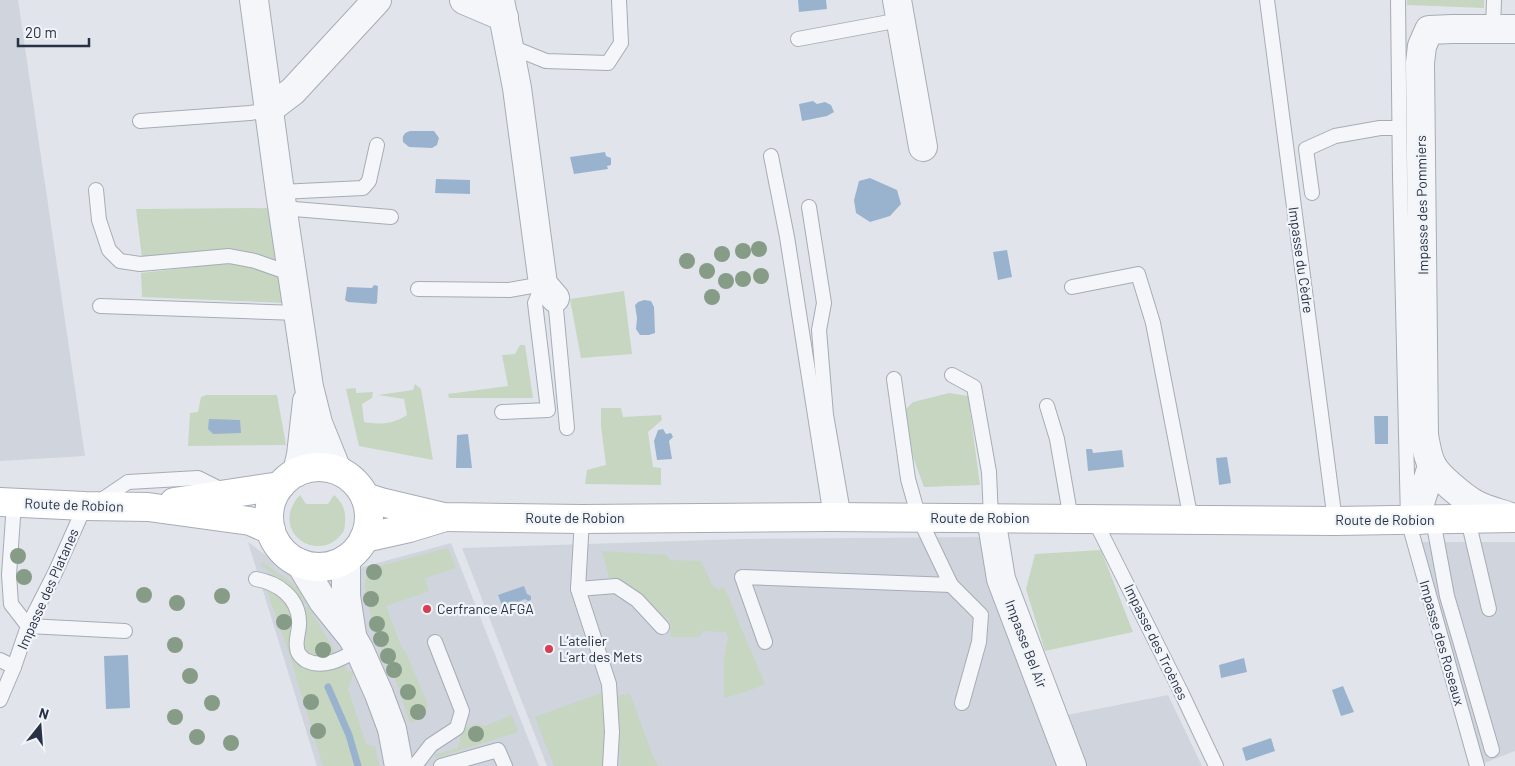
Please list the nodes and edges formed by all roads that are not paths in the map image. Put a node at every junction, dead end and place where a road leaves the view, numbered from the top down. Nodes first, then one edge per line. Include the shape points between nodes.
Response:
1 (254, 0) edge
2 (377, 0) edge
3 (464, 0) edge
4 (619, 0) edge
5 (1266, 0) edge
6 (1398, 0) edge
7 (1494, 0) edge
8 (502, 9) edge
9 (898, 10) edge
10 (1504, 29) edge
11 (798, 39) dead end
12 (509, 46) junction
13 (268, 110) junction
14 (140, 120) dead end
15 (1399, 128) junction
16 (376, 145) dead end
17 (923, 146) dead end
18 (771, 156) dead end
19 (96, 190) dead end
20 (1312, 193) dead end
21 (281, 200) junction
22 (809, 207) dead end
23 (391, 217) dead end
24 (292, 274) junction
25 (1072, 288) dead end
26 (418, 289) dead end
27 (549, 291) junction
28 (100, 306) dead end
29 (298, 314) junction
30 (952, 375) dead end
31 (894, 379) dead end
32 (309, 387) junction
33 (1047, 406) dead end
34 (502, 412) dead end
35 (567, 428) dead end
36 (1432, 466) junction
37 (337, 470) junction
38 (288, 479) junction
39 (229, 494) junction
40 (365, 497) junction
41 (7, 502) edge
42 (89, 506) junction
43 (148, 506) junction
44 (444, 517) junction
45 (837, 518) junction
46 (919, 518) junction
47 (991, 518) junction
48 (1514, 518) edge
49 (582, 519) junction
50 (1083, 519) junction
51 (1190, 520) junction
52 (1336, 520) junction
53 (1420, 520) junction
54 (1468, 520) junction
55 (271, 530) junction
56 (364, 538) junction
57 (346, 559) junction
58 (300, 563) junction
59 (256, 579) dead end
60 (951, 585) junction
61 (578, 590) junction
62 (1489, 610) dead end
63 (28, 626) junction
64 (662, 626) dead end
65 (125, 632) dead end
66 (435, 642) dead end
67 (765, 642) dead end
68 (356, 643) junction
69 (0, 660) edge
70 (14, 667) junction
71 (0, 700) edge
72 (962, 703) dead end
73 (1492, 750) dead end
74 (412, 765) edge
75 (441, 766) edge
76 (505, 766) edge
77 (610, 766) edge
78 (1072, 766) edge
79 (1216, 766) edge
80 (1477, 766) edge

1 - 13 street
2 - 13 street via 293,91
3 - 8 street
4 - 12 lane via 621,43 608,64 546,61
5 - 52 lane, Impasse du Cèdre
6 - 15 lane
7 - 10 lane
8 - 12 street
9 - 11 lane
9 - 17 street
10 - 36 street, Impasse des Pommiers via 1429,30 1422,46 1424,435
12 - 27 street
13 - 14 lane
13 - 21 street
15 - 20 lane via 1335,136 1306,149
15 - 53 lane
16 - 21 lane via 369,181 363,188
18 - 45 lane
19 - 24 lane via 99,220 106,242 120,261 140,264 230,256
21 - 23 lane
21 - 24 street
22 - 45 lane via 824,303 819,330
24 - 29 street
25 - 51 lane via 1138,274 1153,323
26 - 27 lane
27 - 34 lane via 535,303 548,410
27 - 35 lane
28 - 29 lane
29 - 32 street
30 - 47 lane via 974,388 989,472
31 - 46 lane via 908,479
32 - 37 street via 318,422
32 - 38 street via 302,448
33 - 50 lane, Impasse des Troènes
36 - 48 street via 1475,504
36 - 53 street via 1418,509
37 - 38 main road via 310,468
37 - 40 main road via 349,476
38 - 39 main road, Route de Robion
38 - 55 main road via 272,499 269,514
39 - 42 lane via 198,478 128,482
39 - 43 main road, Route de Robion
40 - 44 main road, Route de Robion
40 - 56 main road via 369,525
41 - 42 main road, Route de Robion
41 - 63 lane via 11,604
42 - 43 main road, Route de Robion
42 - 63 lane, Impasse des Platanes
43 - 55 main road, Route de Robion via 250,521
44 - 49 main road, Route de Robion
44 - 56 main road, Route de Robion
45 - 46 main road, Route de Robion
45 - 49 main road, Route de Robion
46 - 47 main road, Route de Robion
46 - 60 lane
47 - 50 main road, Route de Robion
47 - 78 street, Impasse Bel Air via 1001,580
48 - 54 main road, Route de Robion
49 - 61 lane
50 - 51 main road, Route de Robion
50 - 79 lane, Impasse des Troènes via 1181,692
51 - 52 main road, Route de Robion
52 - 53 main road, Route de Robion
53 - 54 main road, Route de Robion
53 - 73 lane via 1447,596
53 - 80 lane, Impasse des Roseaux
54 - 62 lane
55 - 58 main road via 281,549
56 - 57 main road
57 - 58 main road via 331,565
57 - 68 street via 346,596
58 - 68 street via 323,601
59 - 68 lane via 269,581 288,593 296,604 300,622 297,650 302,658 311,663 335,662
60 - 67 lane via 742,577
60 - 72 lane via 981,615 979,642
61 - 64 lane via 616,586 637,600
61 - 77 lane via 609,684
63 - 65 lane
63 - 70 lane, Impasse des Platanes
66 - 74 lane via 462,711 457,728 431,745
68 - 74 street via 392,729
69 - 70 lane
70 - 71 lane, Impasse des Platanes
75 - 76 lane via 498,750

